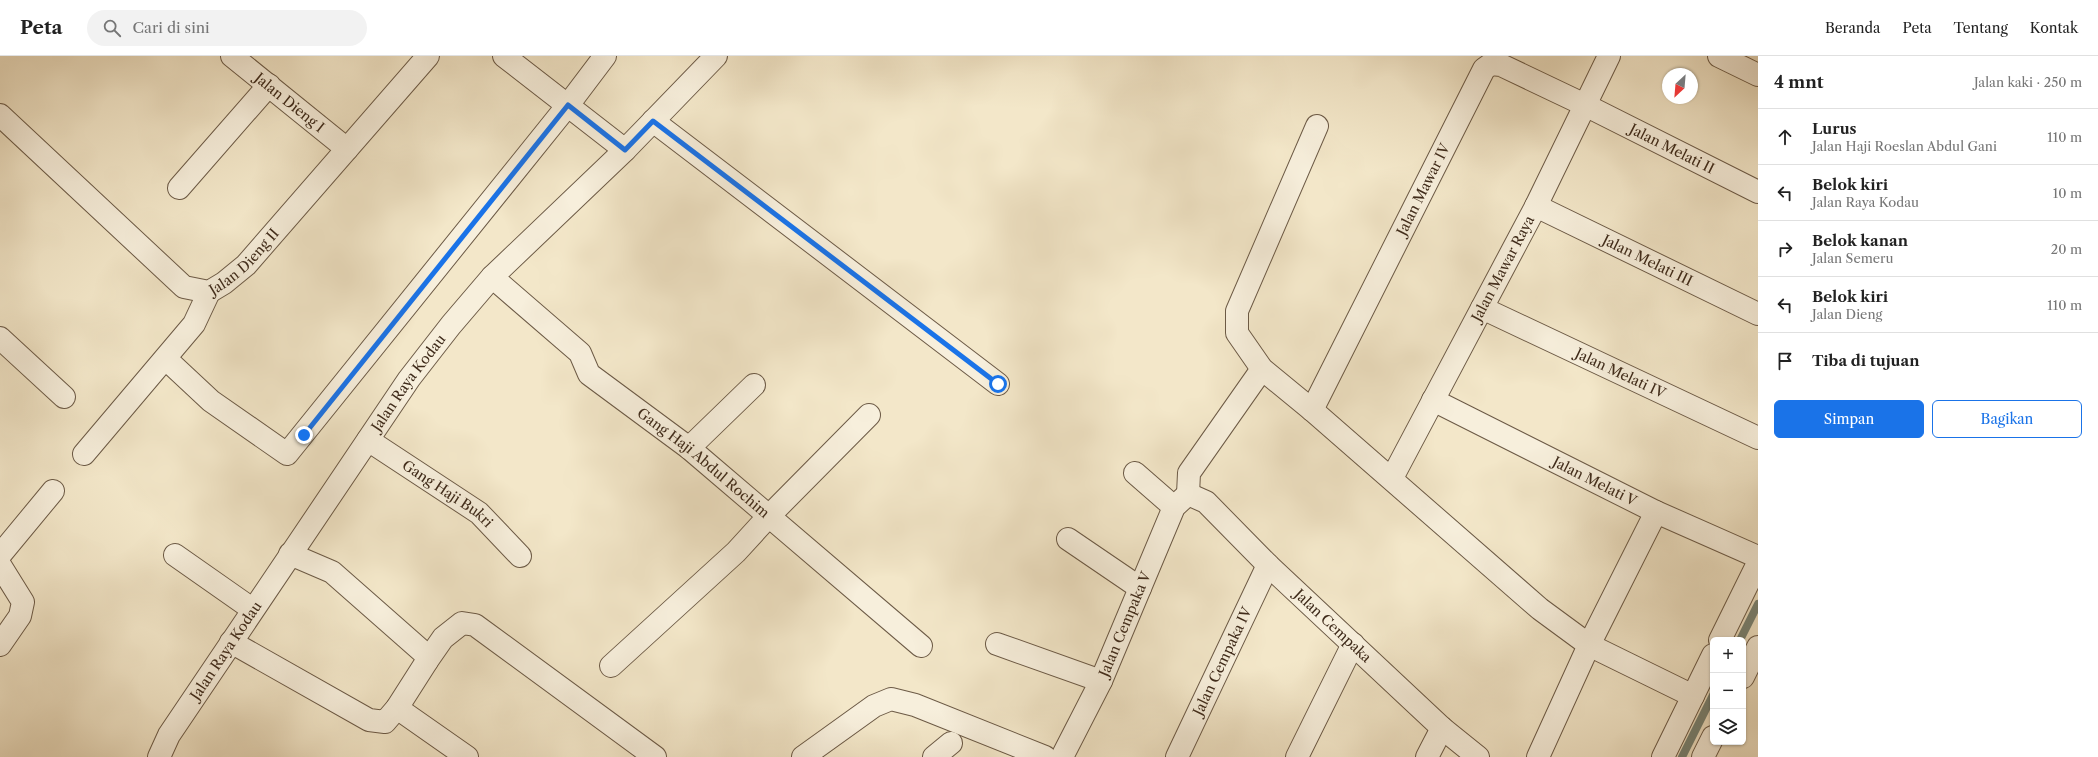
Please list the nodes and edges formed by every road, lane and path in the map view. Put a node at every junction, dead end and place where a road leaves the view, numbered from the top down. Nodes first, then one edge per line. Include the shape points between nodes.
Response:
1 (232, 56) edge
2 (428, 56) edge
3 (504, 56) edge
4 (605, 56) edge
5 (716, 56) edge
6 (1609, 56) edge
7 (1719, 56) edge
8 (1758, 74) edge
9 (269, 85) junction
10 (568, 105) junction
11 (1585, 105) junction
12 (0, 115) edge
13 (653, 121) junction
14 (1317, 126) dead end
15 (347, 149) junction
16 (625, 150) junction
17 (180, 188) dead end
18 (1758, 192) edge
19 (1536, 206) junction
20 (492, 277) junction
21 (209, 292) junction
22 (1482, 308) junction
23 (1758, 314) edge
24 (0, 338) edge
25 (166, 359) junction
26 (1262, 369) junction
27 (998, 384) dead end
28 (754, 385) dead end
29 (64, 397) dead end
30 (1433, 400) junction
31 (1312, 410) junction
32 (869, 415) dead end
33 (1758, 438) edge
34 (368, 440) junction
35 (689, 448) junction
36 (84, 454) dead end
37 (1135, 473) dead end
38 (1392, 478) junction
39 (53, 492) dead end
40 (1181, 500) junction
41 (1656, 512) junction
42 (768, 517) junction
43 (1068, 539) dead end
44 (290, 554) junction
45 (0, 555) edge
46 (175, 555) dead end
47 (520, 556) dead end
48 (1758, 557) edge
49 (1758, 563) edge
50 (0, 565) edge
51 (1268, 565) junction
52 (1140, 588) junction
53 (252, 609) junction
54 (1721, 637) edge
55 (231, 642) junction
56 (997, 644) dead end
57 (1353, 644) junction
58 (0, 645) edge
59 (1589, 645) junction
60 (921, 646) dead end
61 (1758, 647) edge
62 (427, 661) junction
63 (1710, 661) edge
64 (611, 666) dead end
65 (1748, 679) edge
66 (1101, 681) junction
67 (1693, 696) junction
68 (396, 708) junction
69 (1442, 728) junction
70 (951, 743) dead end
71 (1710, 743) edge
72 (159, 757) edge
73 (467, 757) edge
74 (654, 757) edge
75 (803, 757) edge
76 (934, 757) edge
77 (1045, 757) edge
78 (1062, 757) edge
79 (1177, 757) edge
80 (1297, 757) edge
81 (1427, 757) edge
82 (1478, 757) edge
83 (1538, 757) edge
84 (1663, 757) edge
85 (1703, 757) edge

1 - 9 street, Jalan Dieng I
2 - 15 street, Jalan Dieng II
3 - 10 street
4 - 10 street
5 - 13 street, Jalan Raya Kodau
6 - 11 street, Jalan Mawar Raya
7 - 8 street
9 - 15 street, Jalan Dieng I
9 - 17 street
10 - 16 street
10 - 25 street via 287,454 211,401
11 - 18 street, Jalan Melati II
11 - 19 street, Jalan Mawar Raya
11 - 31 street, Jalan Mawar IV via 1501,65 1491,64 1484,69
12 - 21 street, Jalan Dieng II via 184,287
13 - 16 street, Jalan Raya Kodau
13 - 27 street
14 - 26 street via 1237,312 1237,333
15 - 21 street, Jalan Dieng II via 246,265
16 - 20 street, Jalan Raya Kodau
19 - 22 street, Jalan Mawar Raya
19 - 23 street, Jalan Melati III
20 - 34 street, Jalan Raya Kodau via 409,379
20 - 35 street, Gang Haji Abdul Rochim via 580,353 589,374
21 - 25 street via 194,324
22 - 30 street, Jalan Mawar Raya
22 - 33 street, Jalan Melati IV
24 - 29 street
25 - 36 street
26 - 31 street
26 - 40 street via 1189,473
28 - 35 street
30 - 38 street, Jalan Mawar Raya
30 - 41 street, Jalan Melati V
31 - 38 street
32 - 42 street
34 - 44 street, Jalan Raya Kodau
34 - 47 street, Gang Haji Bukri via 479,513
35 - 42 street, Gang Haji Abdul Rochim
37 - 40 street, Jalan Cempaka
38 - 59 street via 1540,609
39 - 45 street
40 - 51 street, Jalan Cempaka via 1206,502
40 - 52 street, Jalan Cempaka V
41 - 48 street, Jalan Melati V
41 - 59 street
42 - 60 street, Gang Haji Abdul Rochim
42 - 64 street via 736,552
43 - 52 street
44 - 53 street, Jalan Raya Kodau
44 - 62 street via 332,572 424,653
46 - 53 street
49 - 54 street
50 - 58 street via 23,602 20,616
51 - 57 street, Jalan Cempaka
51 - 79 street, Jalan Cempaka IV
52 - 66 street, Jalan Cempaka V
53 - 55 street, Jalan Raya Kodau
55 - 68 street via 368,720 385,722
55 - 72 street, Jalan Raya Kodau via 169,735
56 - 66 street
57 - 69 street, Jalan Cempaka
57 - 80 street
59 - 67 street
59 - 83 street
61 - 65 street
62 - 68 street
62 - 74 street via 443,638 462,623 475,625
63 - 67 street
66 - 78 street, Jalan Cempaka V
67 - 84 street
68 - 73 street
69 - 81 street
69 - 82 street, Jalan Cempaka
70 - 76 street
71 - 85 street
75 - 77 street via 874,706 891,699 915,705

